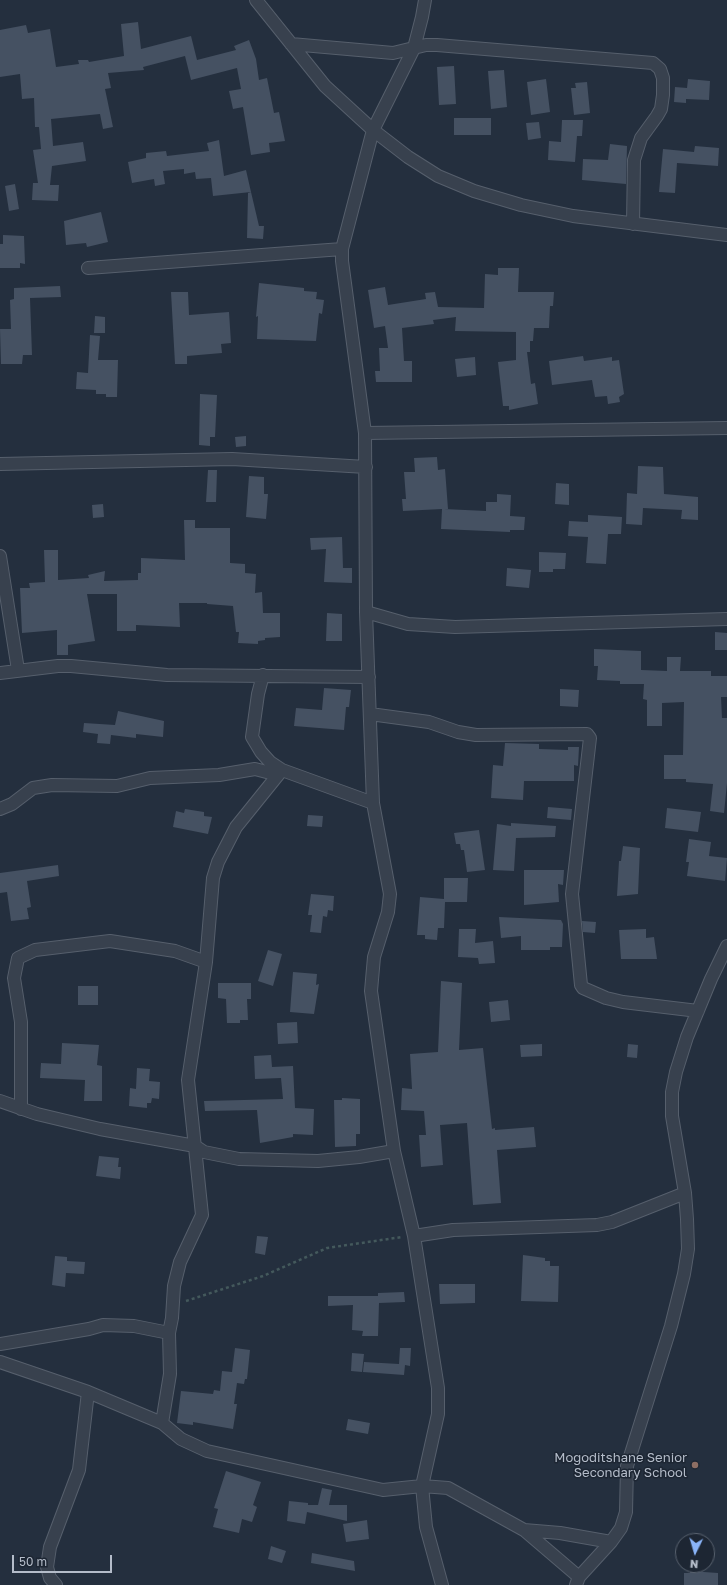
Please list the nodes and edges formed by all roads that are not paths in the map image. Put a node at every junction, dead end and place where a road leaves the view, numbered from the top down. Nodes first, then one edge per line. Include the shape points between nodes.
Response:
1 (256, 0) edge
2 (425, 0) edge
3 (291, 44) junction
4 (414, 48) junction
5 (374, 130) junction
6 (633, 224) junction
7 (727, 236) edge
8 (342, 249) junction
9 (88, 268) dead end
10 (727, 428) edge
11 (365, 433) junction
12 (0, 464) edge
13 (366, 467) junction
14 (0, 556) edge
15 (366, 612) junction
16 (727, 619) edge
17 (18, 670) junction
18 (0, 673) edge
19 (263, 675) junction
20 (369, 677) junction
21 (370, 714) junction
22 (280, 773) junction
23 (373, 803) junction
24 (0, 809) edge
25 (727, 946) edge
26 (206, 962) junction
27 (698, 1011) junction
28 (0, 1101) edge
29 (21, 1109) junction
30 (195, 1146) junction
31 (394, 1151) junction
32 (685, 1194) junction
33 (414, 1236) junction
34 (169, 1333) junction
35 (0, 1344) edge
36 (0, 1362) edge
37 (88, 1392) junction
38 (162, 1423) junction
39 (422, 1486) junction
40 (524, 1530) junction
41 (611, 1542) junction
42 (577, 1581) edge
43 (56, 1585) edge
44 (442, 1585) edge

1 - 3 street
2 - 4 street
3 - 4 street via 393,53
3 - 5 street via 326,86
4 - 5 street
4 - 6 street via 437,45 653,62 660,69 663,78 663,95 661,109 641,138 634,160
5 - 6 street via 408,157 438,176 474,191 521,205 573,216
5 - 8 street
6 - 7 street
8 - 9 street
8 - 11 street
10 - 11 street
11 - 13 street
12 - 13 street via 232,459
13 - 15 street
14 - 17 street
15 - 16 street via 408,624 450,626
15 - 20 street
17 - 18 street
17 - 19 street via 71,666 167,675
19 - 20 street
19 - 22 street via 252,737 261,752
20 - 21 street
21 - 23 street
21 - 27 street via 429,722 458,732 476,734 587,734 590,738 572,894 581,985 606,998 623,1002
22 - 23 street
22 - 24 street via 255,770 219,775 150,778 117,786 52,784 33,788 12,804
22 - 26 street via 236,827 218,862 213,878
23 - 31 street via 390,894 388,912 374,957 371,991
25 - 27 street
26 - 29 street via 175,951 110,941 35,950 18,958 14,978 21,1022
26 - 30 street via 188,1080
27 - 32 street via 681,1054 672,1092 672,1116
28 - 29 street
29 - 30 street via 100,1129
30 - 31 street via 204,1152 239,1159 318,1161
30 - 34 street via 202,1215 180,1262 174,1286
31 - 33 street
32 - 33 street via 612,1222 597,1225 453,1230
32 - 41 street via 688,1249 684,1274 671,1326 627,1466 626,1512 621,1528
33 - 39 street via 439,1401
34 - 35 street via 134,1326 103,1325
34 - 38 street via 170,1374
36 - 37 street
37 - 38 street
37 - 43 street via 79,1470 50,1547 47,1567 50,1578
38 - 39 street via 181,1439 207,1451 383,1490
39 - 40 street via 448,1488
39 - 44 street via 426,1526
40 - 41 street
40 - 42 street
41 - 42 street

